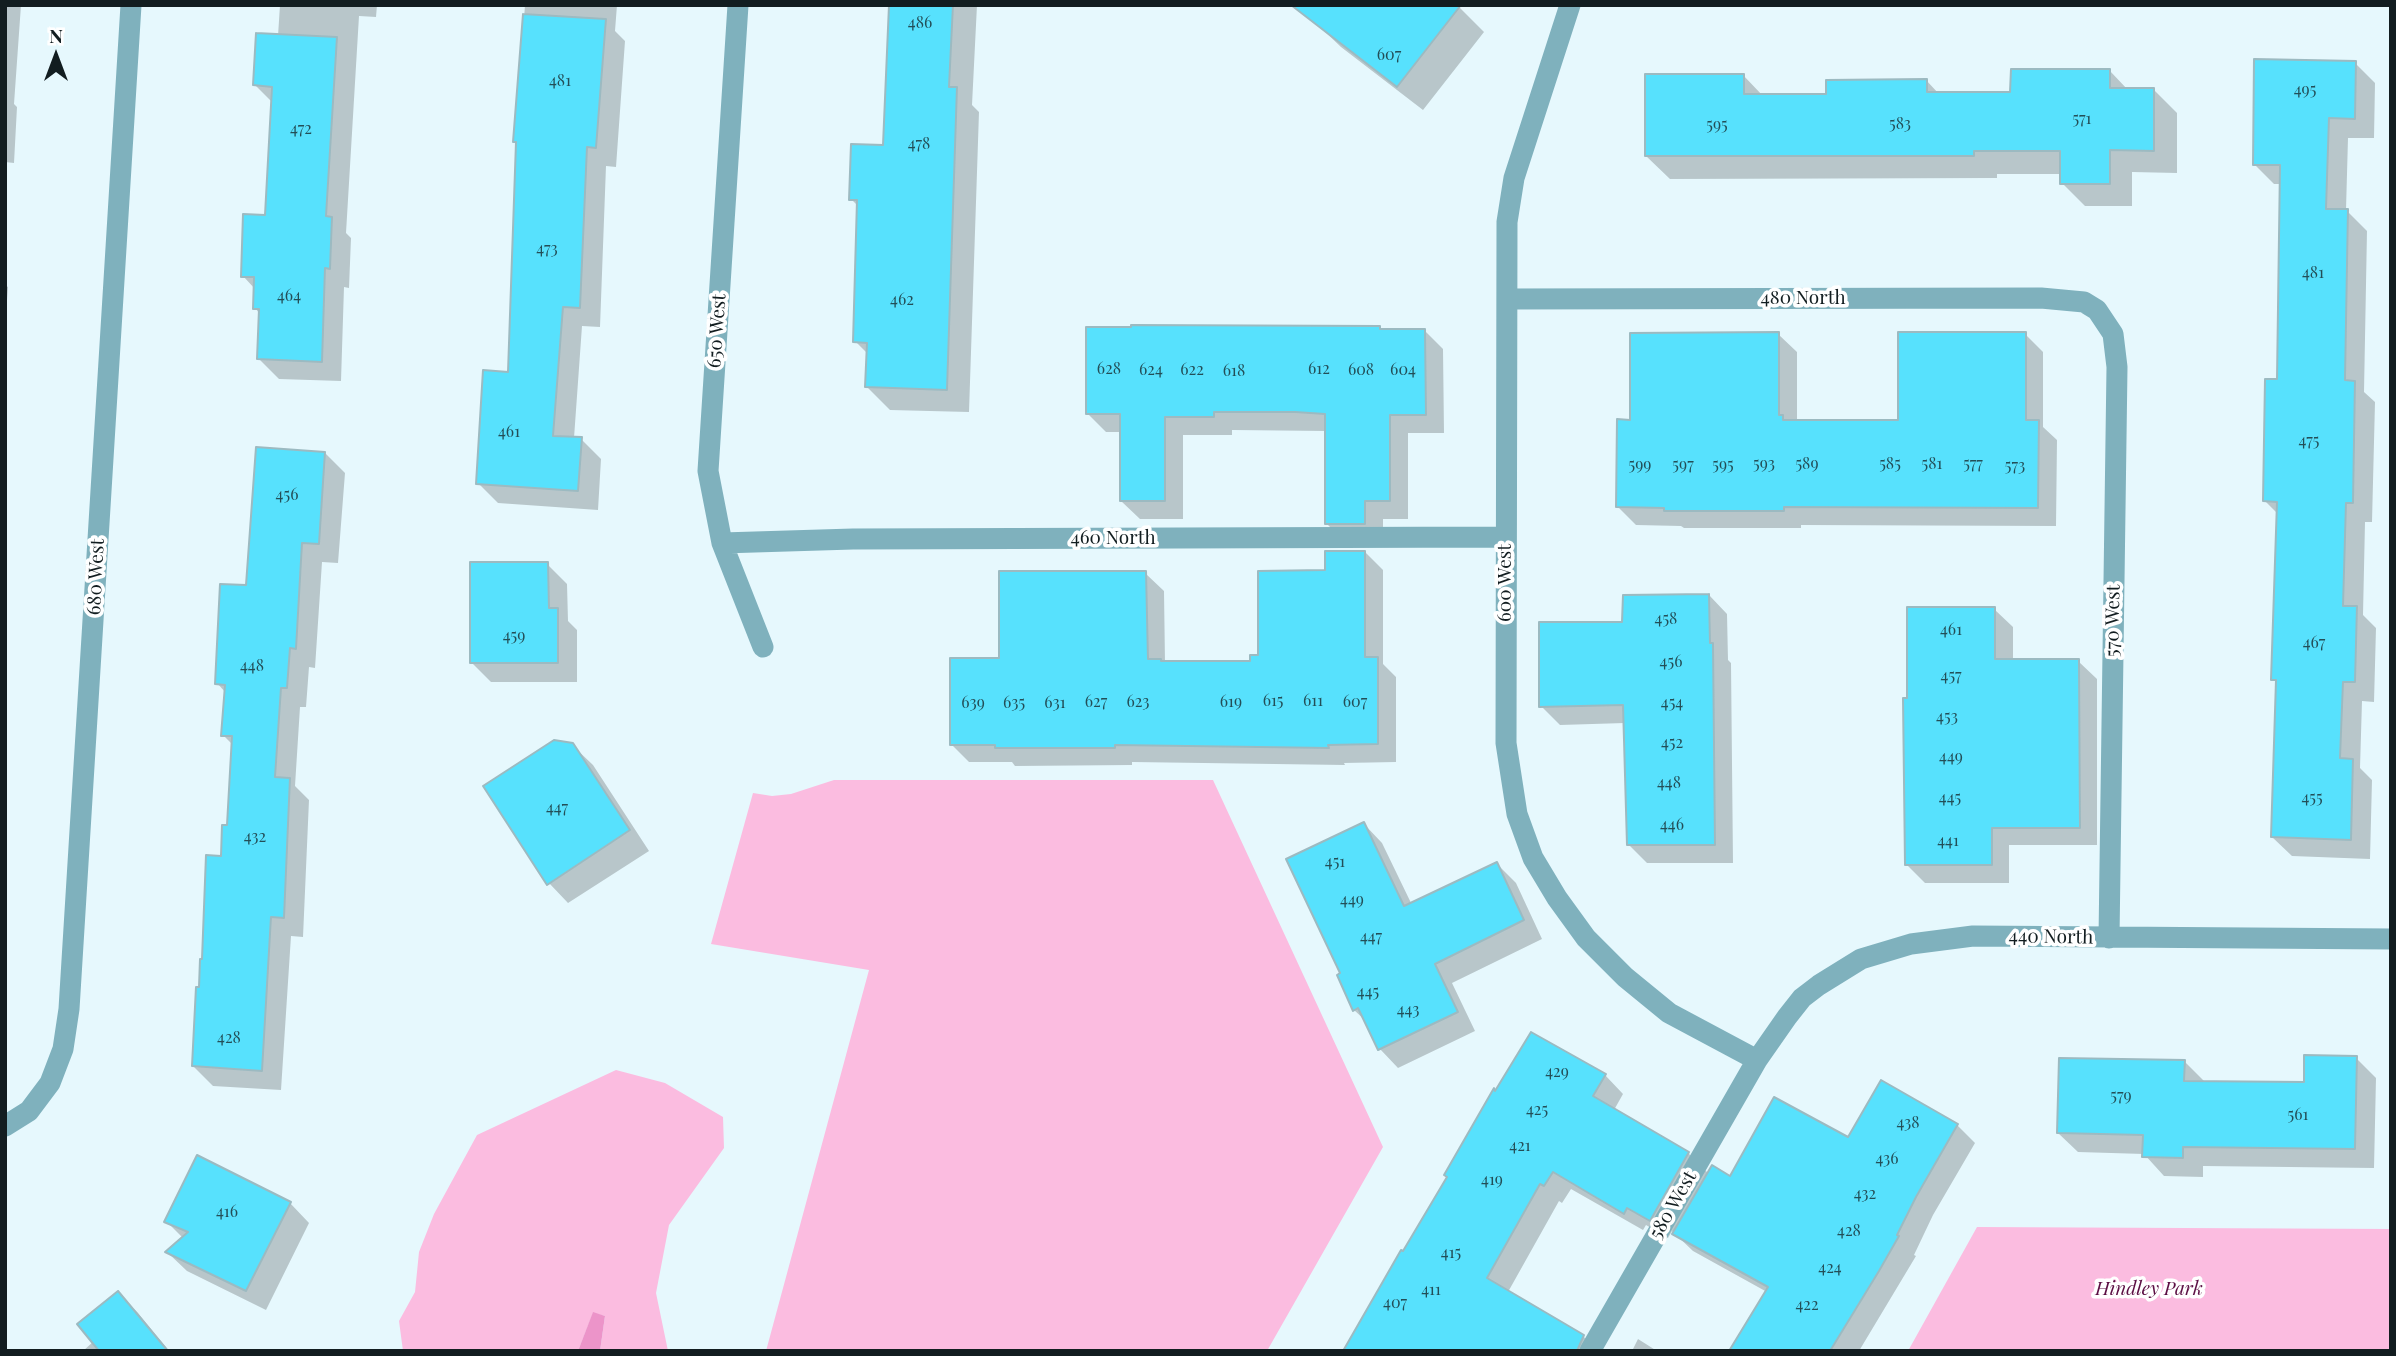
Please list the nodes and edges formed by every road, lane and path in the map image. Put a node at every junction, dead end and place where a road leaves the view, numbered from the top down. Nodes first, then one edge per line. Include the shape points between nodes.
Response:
1 (131, 5) edge
2 (738, 5) edge
3 (1570, 5) edge
4 (1507, 299) junction
5 (2097, 310) joint
6 (1505, 537) junction
7 (722, 543) junction
8 (763, 647) dead end
9 (2109, 938) junction
10 (2391, 939) edge
11 (1757, 1060) junction
12 (5, 1126) edge
13 (1590, 1351) edge

1 - 12 street, 680 West via 69,1009 63,1049 50,1083 29,1111
2 - 7 street, 650 West via 708,471
3 - 4 street, 600 West via 1514,178 1507,222
4 - 5 street, 480 North via 2041,298 2084,302
4 - 6 street, 600 West
5 - 9 street, 570 West via 2113,334 2117,367
6 - 7 street, 460 North
6 - 11 street, 600 West via 1506,743 1517,814 1534,858 1586,938 1625,977 1669,1013
7 - 8 street, 650 West
9 - 10 street, 440 North
9 - 11 street, 440 North via 1973,936 1911,944 1861,959 1802,998
11 - 13 street, 580 West

